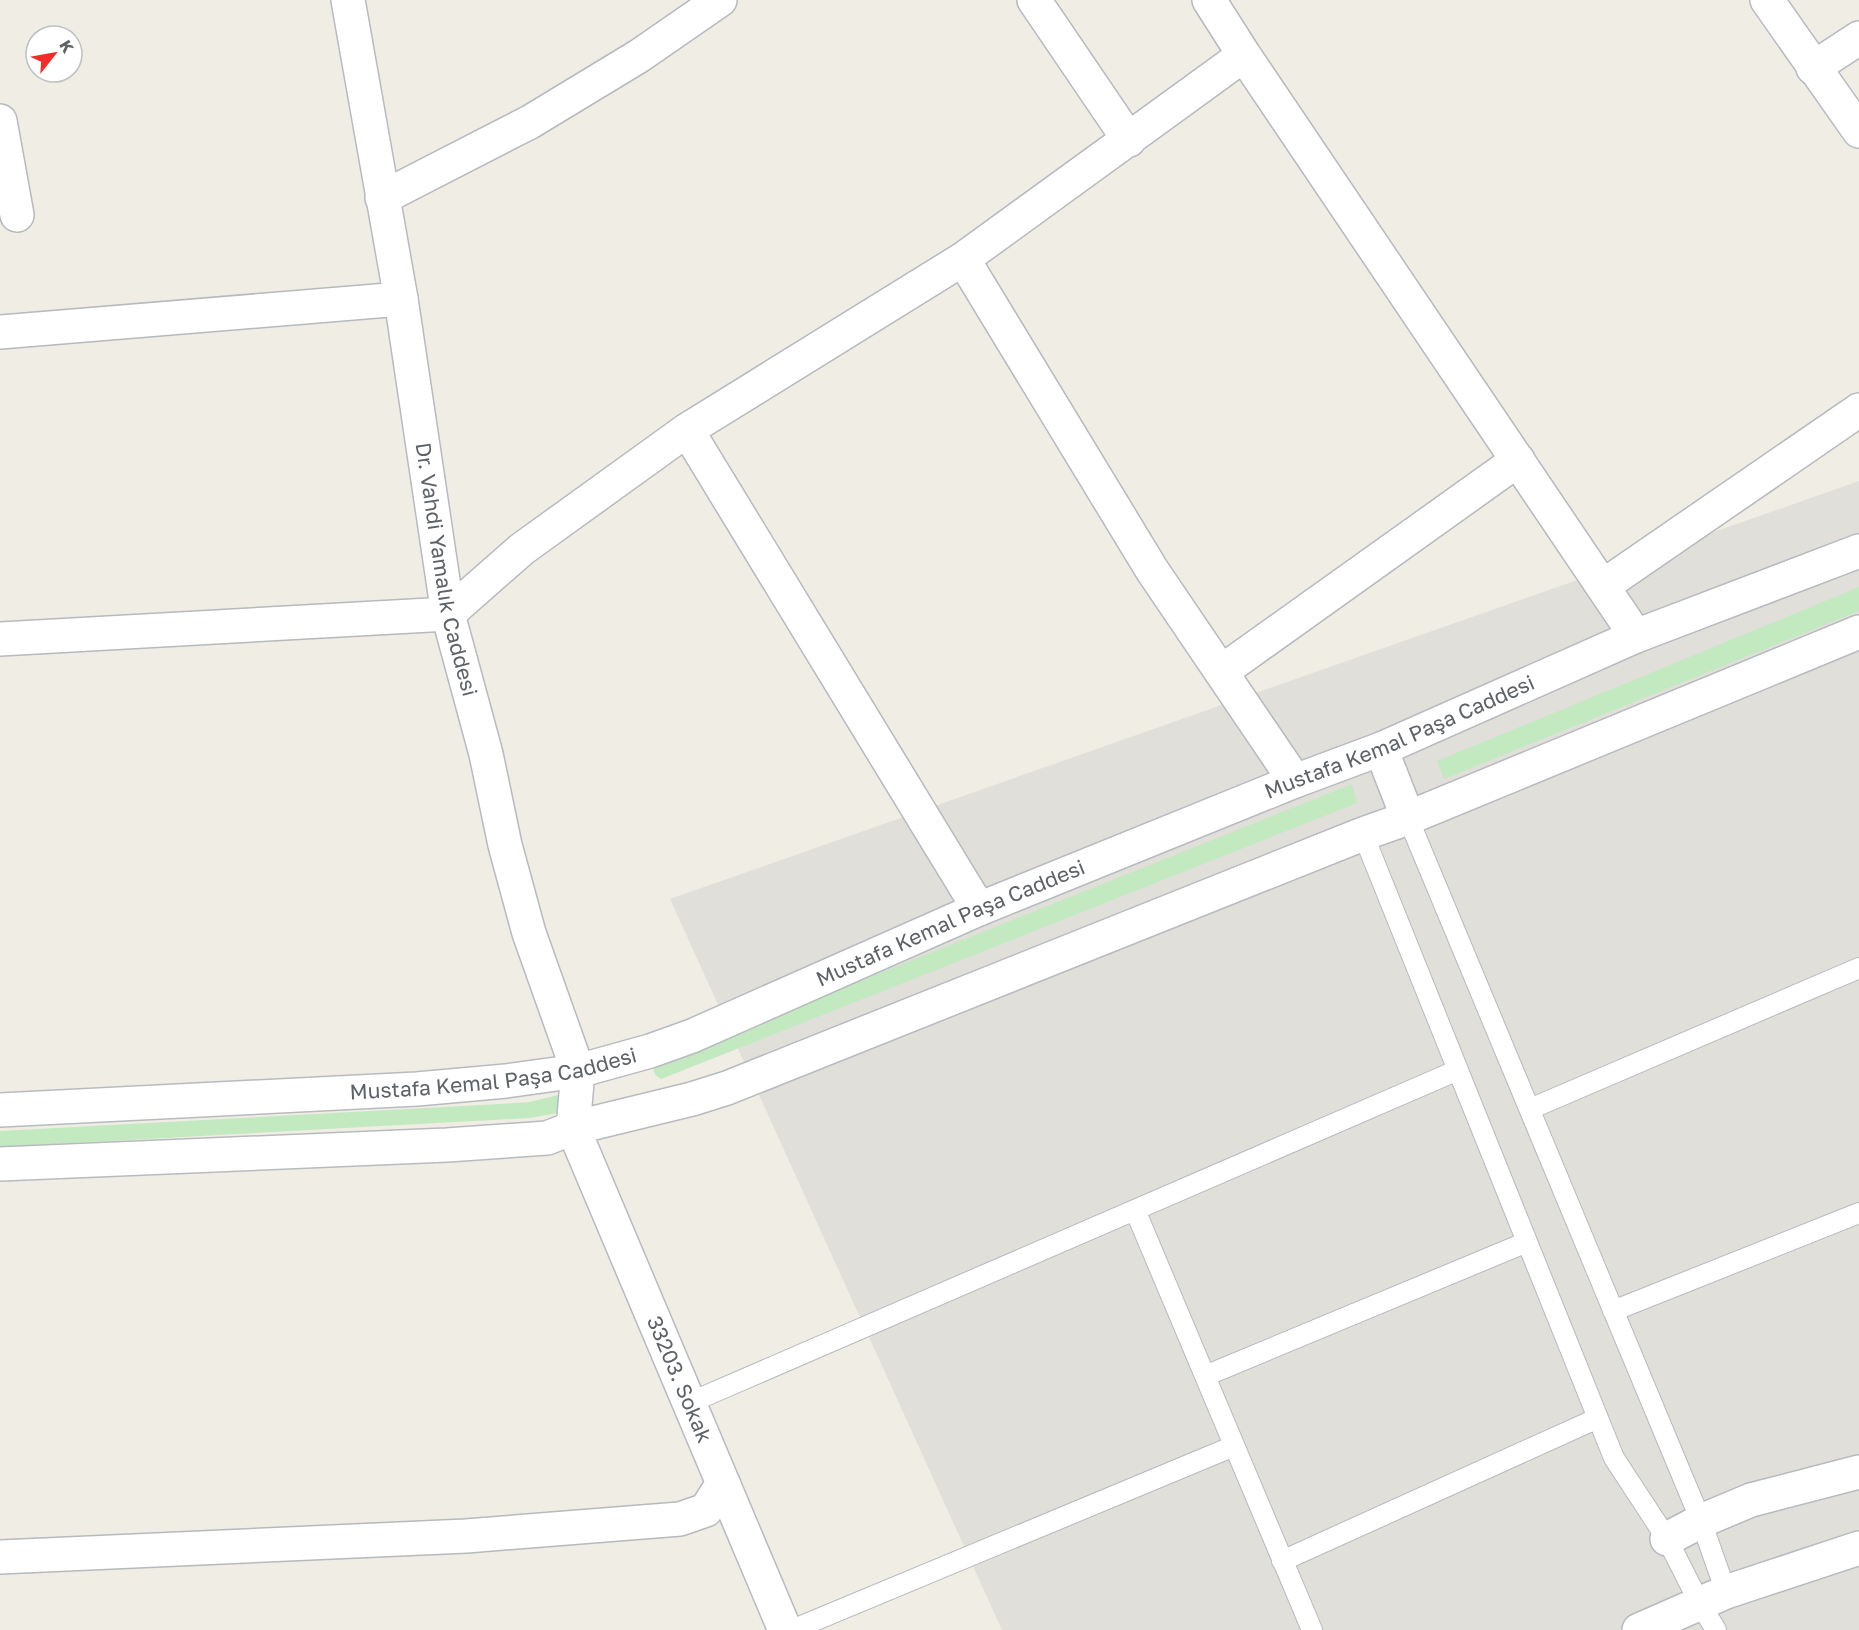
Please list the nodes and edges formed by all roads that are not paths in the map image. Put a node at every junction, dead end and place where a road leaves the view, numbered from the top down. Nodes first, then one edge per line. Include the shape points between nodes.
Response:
1 (348, 0) edge
2 (720, 0) edge
3 (1034, 0) edge
4 (1209, 0) edge
5 (1767, 0) edge
6 (1859, 38) edge
7 (1244, 56) junction
8 (1814, 68) junction
9 (0, 121) edge
10 (1859, 131) edge
11 (1129, 140) junction
12 (382, 198) junction
13 (17, 215) dead end
14 (963, 259) junction
15 (400, 299) junction
16 (0, 332) edge
17 (1859, 410) edge
18 (687, 430) junction
19 (1518, 460) junction
20 (1859, 551) edge
21 (1603, 586) junction
22 (448, 614) junction
23 (1859, 632) edge
24 (1636, 636) junction
25 (0, 639) edge
26 (1221, 672) junction
27 (1381, 749) junction
28 (1295, 781) junction
29 (1408, 818) junction
30 (1364, 834) junction
31 (979, 909) junction
32 (1859, 968) edge
33 (1458, 1070) junction
34 (578, 1071) junction
35 (1530, 1109) junction
36 (0, 1110) edge
37 (573, 1128) junction
38 (0, 1164) edge
39 (1135, 1210) junction
40 (1859, 1213) edge
41 (1527, 1242) junction
42 (1613, 1311) junction
43 (1204, 1376) junction
44 (689, 1402) junction
45 (1598, 1418) junction
46 (1234, 1446) junction
47 (1859, 1472) edge
48 (723, 1483) junction
49 (1701, 1521) junction
50 (1667, 1539) junction
51 (1859, 1548) edge
52 (0, 1557) edge
53 (1282, 1560) junction
54 (1713, 1597) junction
55 (785, 1630) edge
56 (792, 1630) edge
57 (1312, 1630) edge
58 (1639, 1630) edge
59 (1716, 1630) edge

1 - 12 street, Dr. Vahdi Yamalık Caddesi
2 - 12 street via 639,56 530,122
3 - 11 street
4 - 7 street
5 - 8 street
6 - 8 street
7 - 11 street
7 - 19 street
8 - 10 street
9 - 13 street
11 - 14 street
12 - 15 street, Dr. Vahdi Yamalık Caddesi
14 - 18 street
14 - 26 street via 1152,570
15 - 16 street
15 - 22 street, Dr. Vahdi Yamalık Caddesi
17 - 21 street
18 - 22 street via 522,549
18 - 31 street
19 - 21 street
19 - 26 street
20 - 24 street, Mustafa Kemal Paşa Caddesi
21 - 24 street
22 - 25 street
22 - 34 street, Dr. Vahdi Yamalık Caddesi via 529,933
23 - 29 street
24 - 27 street, Mustafa Kemal Paşa Caddesi
26 - 28 street
27 - 28 street, Mustafa Kemal Paşa Caddesi
27 - 29 street
28 - 31 street, Mustafa Kemal Paşa Caddesi
29 - 30 street
29 - 35 lane
30 - 33 lane
30 - 37 street via 727,1088
31 - 34 street, Mustafa Kemal Paşa Caddesi via 692,1036
32 - 35 lane
33 - 39 lane
33 - 41 lane
34 - 36 street, Mustafa Kemal Paşa Caddesi via 417,1089
34 - 37 street, Dr. Vahdi Yamalık Caddesi
35 - 42 lane
37 - 38 street via 547,1138 447,1145
37 - 44 street, 33203. Sokak
39 - 43 lane
39 - 44 lane
40 - 42 lane
41 - 43 lane
41 - 45 lane
42 - 49 lane
43 - 46 lane
44 - 48 street, 33203. Sokak
45 - 50 lane via 1614,1458
45 - 53 lane
46 - 53 lane
46 - 56 lane
47 - 49 street via 1750,1500
48 - 52 street via 706,1510 680,1519 466,1536
48 - 55 street, 33203. Sokak
49 - 50 street
49 - 54 lane
50 - 54 lane
51 - 54 street
53 - 57 lane
54 - 58 street
54 - 59 lane

